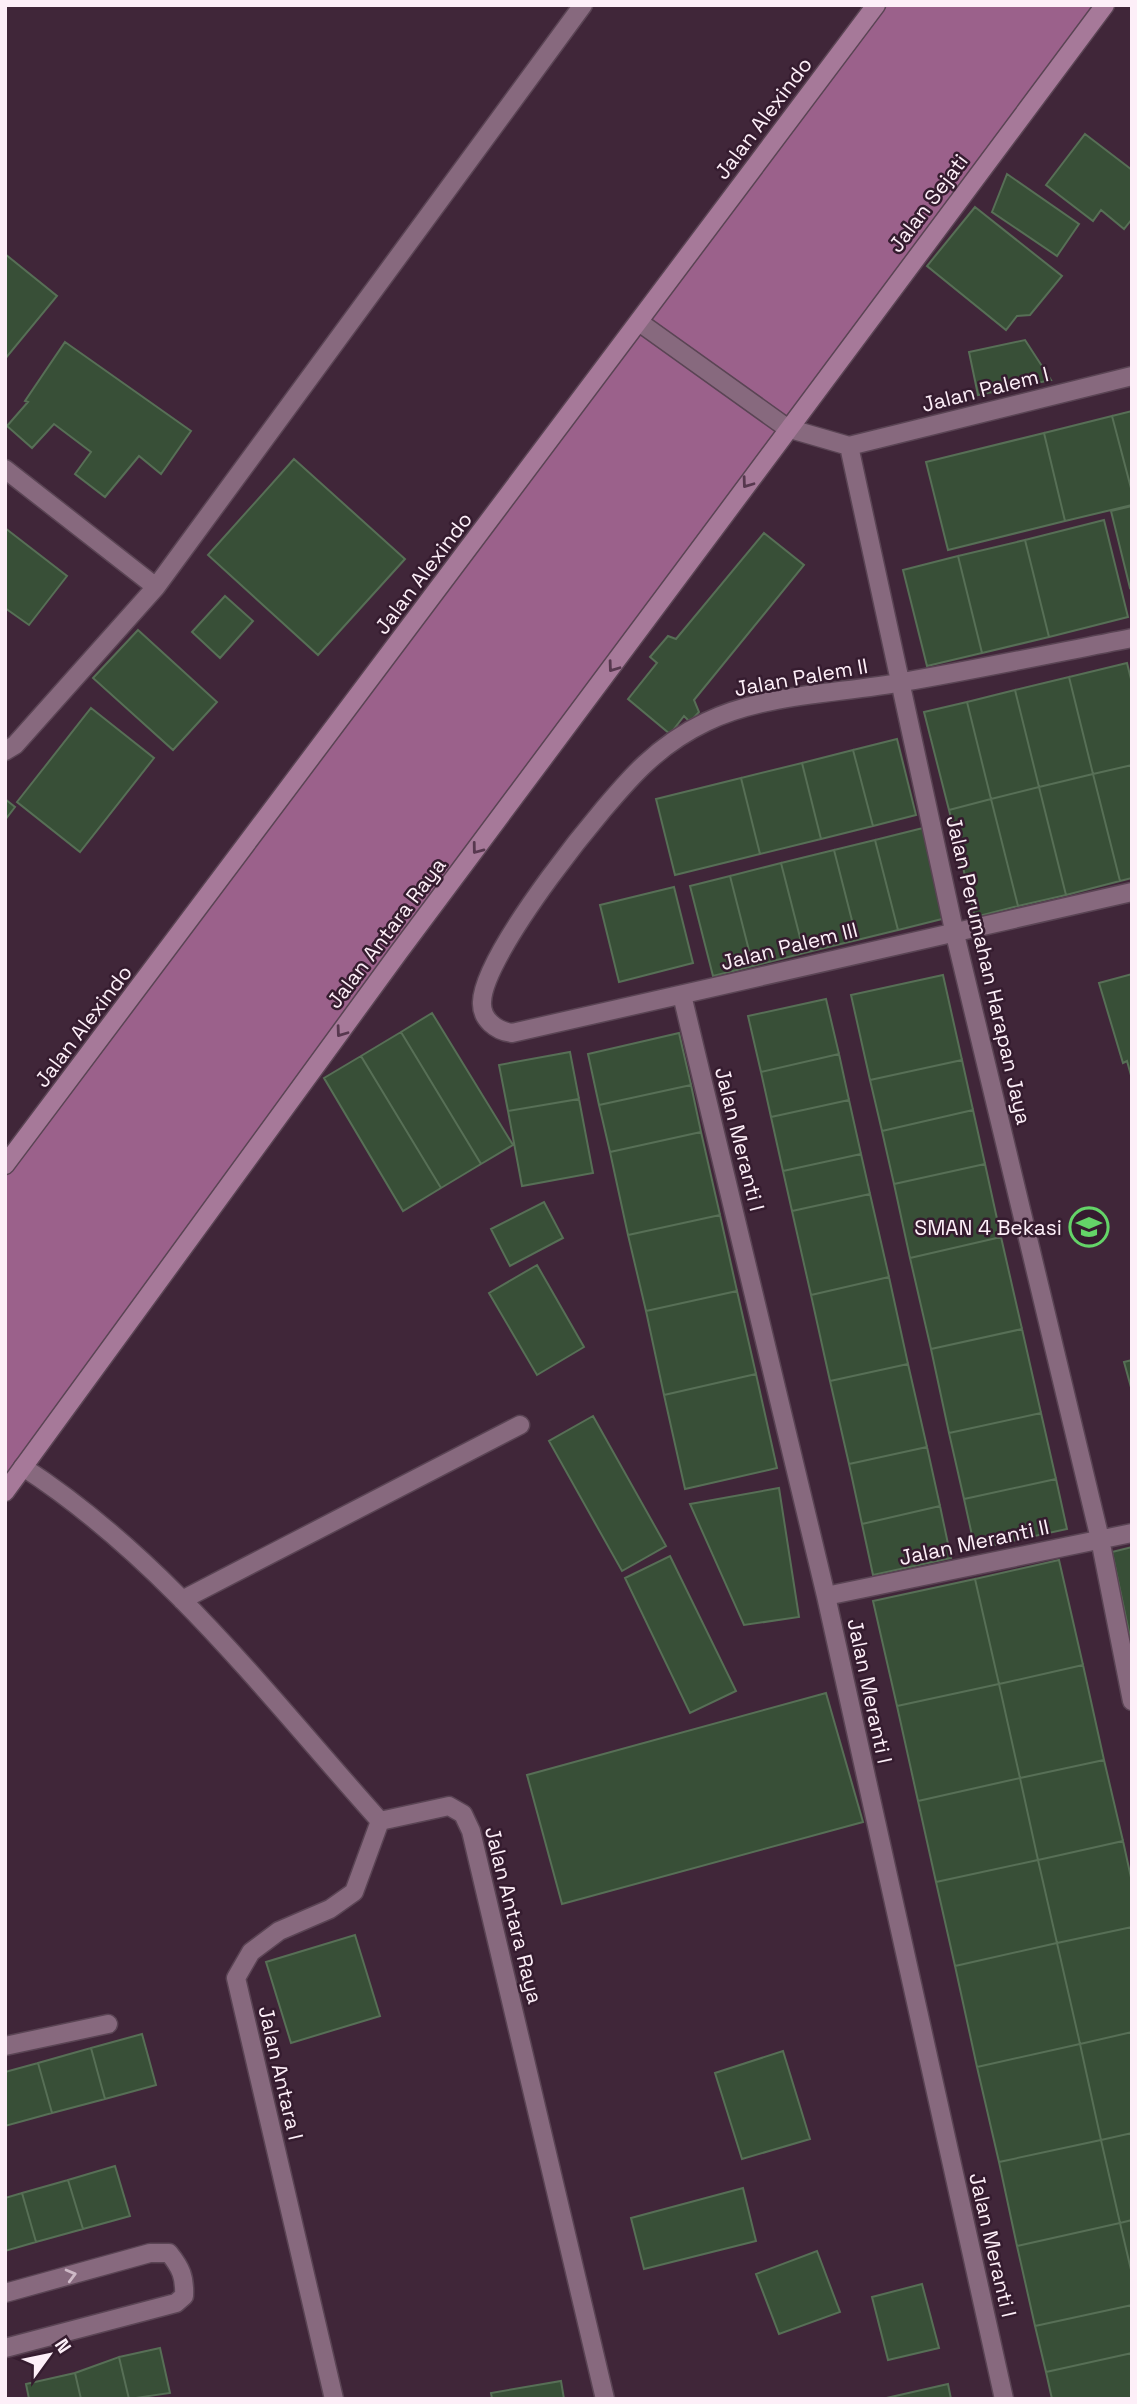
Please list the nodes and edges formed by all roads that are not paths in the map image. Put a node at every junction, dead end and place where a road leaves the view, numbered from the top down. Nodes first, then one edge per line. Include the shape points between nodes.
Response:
1 (583, 5) edge
2 (876, 5) edge
3 (1105, 5) edge
4 (639, 322) junction
5 (1132, 376) edge
6 (787, 428) junction
7 (849, 446) junction
8 (5, 469) edge
9 (156, 587) junction
10 (1132, 638) edge
11 (902, 682) junction
12 (5, 751) edge
13 (1132, 892) edge
14 (954, 930) junction
15 (483, 993) joint
16 (682, 995) junction
17 (5, 1165) edge
18 (520, 1425) dead end
19 (23, 1467) junction
20 (5, 1492) edge
21 (1132, 1533) edge
22 (1100, 1539) junction
23 (826, 1596) junction
24 (182, 1600) junction
25 (1132, 1701) edge
26 (380, 1821) junction
27 (108, 2024) dead end
28 (5, 2046) edge
29 (5, 2293) edge
30 (5, 2348) edge
31 (334, 2399) edge
32 (605, 2399) edge
33 (1004, 2399) edge

1 - 9 street
2 - 4 street, Jalan Alexindo
3 - 6 street, Jalan Sejati
4 - 6 street
4 - 17 street, Jalan Alexindo
5 - 7 street, Jalan Palem I
6 - 7 street
6 -> 19 street, Jalan Antara Raya
7 - 11 street, Jalan Perumahan Harapan Jaya
8 - 9 street
9 - 12 street
10 - 11 street, Jalan Palem II
11 - 14 street, Jalan Perumahan Harapan Jaya
11 - 15 street, Jalan Palem II via 753,705 705,722 663,750 633,775 577,841 523,917
13 - 14 street, Jalan Palem III
14 - 16 street, Jalan Palem III
14 - 22 street, Jalan Perumahan Harapan Jaya
15 - 16 street, Jalan Palem III via 482,1010 490,1023 512,1033
16 - 23 street, Jalan Meranti I
18 - 24 street
19 - 20 street, Jalan Antara Raya
19 - 24 street via 71,1498
21 - 22 street, Jalan Meranti II
22 - 23 street, Jalan Meranti II
22 - 25 street, Jalan Perumahan Harapan Jaya
23 - 33 street, Jalan Meranti I
24 - 26 street
26 - 31 street, Jalan Antara I via 354,1892 330,1909 279,1931 251,1952 236,1978
26 - 32 street, Jalan Antara Raya via 449,1806 463,1814 471,1831
27 - 28 street
29 -> 30 street via 150,2253 169,2253 185,2281 184,2296 176,2303

